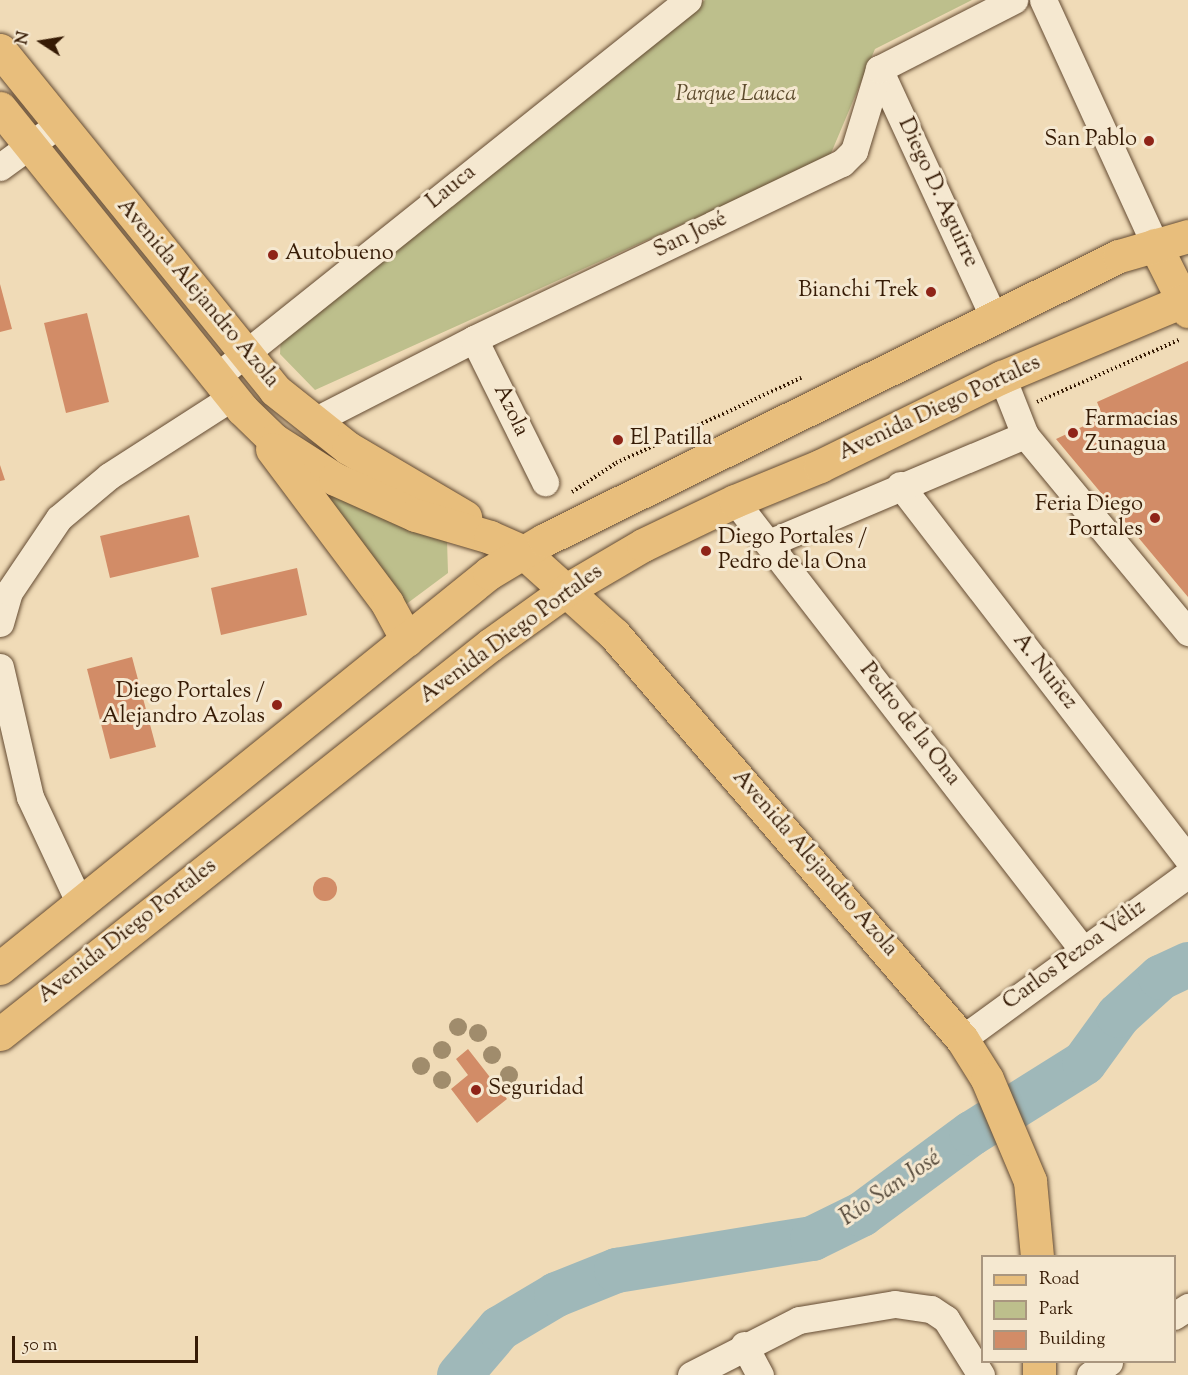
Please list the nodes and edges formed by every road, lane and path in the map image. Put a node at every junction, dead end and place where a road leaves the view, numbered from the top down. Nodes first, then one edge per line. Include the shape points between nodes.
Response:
1 (688, 0) edge
2 (1014, 0) edge
3 (1043, 0) edge
4 (0, 50) edge
5 (879, 69) junction
6 (0, 108) edge
7 (59, 124) junction
8 (30, 145) junction
9 (0, 167) edge
10 (1188, 236) edge
11 (1155, 245) junction
12 (1186, 304) edge
13 (994, 318) junction
14 (1188, 336) edge
15 (474, 339) junction
16 (243, 355) junction
17 (1002, 377) junction
18 (230, 394) junction
19 (312, 422) junction
20 (1020, 423) junction
21 (545, 482) dead end
22 (900, 485) junction
23 (735, 501) junction
24 (490, 537) junction
25 (769, 543) junction
26 (523, 552) junction
27 (568, 589) junction
28 (5, 593) edge
29 (0, 623) edge
30 (1188, 632) edge
31 (407, 640) junction
32 (0, 667) edge
33 (1188, 859) edge
34 (1188, 874) edge
35 (81, 906) junction
36 (1083, 950) junction
37 (0, 968) edge
38 (0, 1034) edge
39 (962, 1039) junction
40 (1036, 1255) edge
41 (744, 1345) junction
42 (1108, 1363) edge
43 (691, 1375) edge
44 (760, 1375) edge
45 (981, 1375) edge
46 (1090, 1375) edge

1 - 16 street, Lauca
2 - 5 street
3 - 11 street
4 - 7 main road, Avenida Alejandro Azola
5 - 13 street, Diego D. Aguirre
5 - 15 street, San José via 854,151 842,164
6 - 8 main road, Avenida Alejandro Azola
7 - 8 street
7 - 16 main road, Avenida Alejandro Azola
8 - 9 street
8 - 18 main road, Avenida Alejandro Azola
10 - 11 main road
11 - 12 main road
11 - 13 main road via 1119,256
12 - 17 main road, Avenida Diego Portales
13 - 26 main road
14 - 20 path
15 - 19 street, San José
15 - 21 street, Azola
16 - 18 street, Lauca
16 - 19 main road, Avenida Alejandro Azola
17 - 20 street
17 - 23 main road, Avenida Diego Portales via 820,466
18 - 24 main road, Avenida Alejandro Azola via 274,440 335,479 415,515
18 - 28 street, Lauca via 109,476 59,518
18 - 31 main road via 387,603
19 - 24 main road, Avenida Alejandro Azola via 348,448 465,517
20 - 22 street
20 - 30 street
22 - 25 street
22 - 33 street, A. Nuñez
23 - 25 street, Pedro de la Ona
23 - 27 main road, Avenida Diego Portales via 643,545
24 - 26 main road, Avenida Alejandro Azola
25 - 36 street, Pedro de la Ona
26 - 27 main road, Avenida Alejandro Azola
26 - 31 main road via 489,573
27 - 38 main road, Avenida Diego Portales via 490,645
27 - 39 main road, Avenida Alejandro Azola via 614,634
28 - 29 street, Lauca
31 - 35 main road
32 - 35 street via 30,797
34 - 36 street, Carlos Pezoa Véliz
35 - 37 main road
36 - 39 street, Carlos Pezoa Véliz
39 - 40 main road, Avenida Alejandro Azola via 987,1079 1030,1180
41 - 43 street
41 - 44 street
41 - 45 street via 799,1320 895,1304 931,1309 946,1318
42 - 46 street

